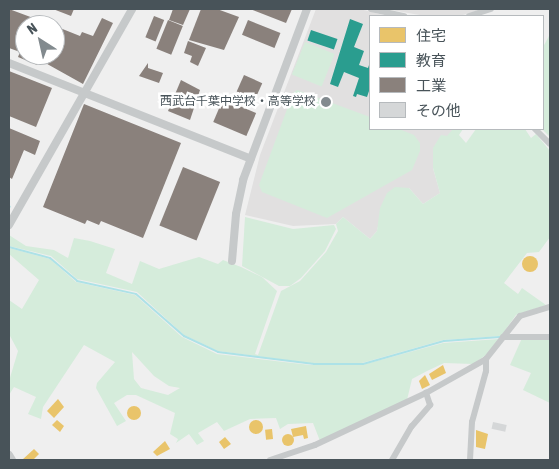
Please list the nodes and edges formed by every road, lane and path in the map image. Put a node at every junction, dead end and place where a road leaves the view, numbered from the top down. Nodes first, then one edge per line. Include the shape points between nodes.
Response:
1 (132, 9) edge
2 (306, 9) edge
3 (371, 9) edge
4 (491, 9) edge
5 (399, 15) edge
6 (472, 15) edge
7 (9, 63) edge
8 (85, 93) junction
9 (536, 130) edge
10 (550, 144) edge
11 (251, 159) junction
12 (9, 225) edge
13 (232, 262) dead end
14 (550, 307) edge
15 (503, 337) junction
16 (550, 337) edge
17 (486, 359) junction
18 (426, 393) junction
19 (9, 455) edge
20 (12, 460) edge
21 (270, 460) edge
22 (392, 460) edge
23 (470, 460) edge

1 - 8 street
2 - 11 street
3 - 5 street
4 - 6 street
7 - 8 street
8 - 11 street
8 - 12 street
9 - 10 street
11 - 13 street via 236,214
14 - 15 street via 520,316
15 - 16 street
15 - 17 street
17 - 18 street
17 - 23 street via 486,371 472,422
18 - 21 street via 315,445
18 - 22 street via 430,405 412,426
19 - 20 street

